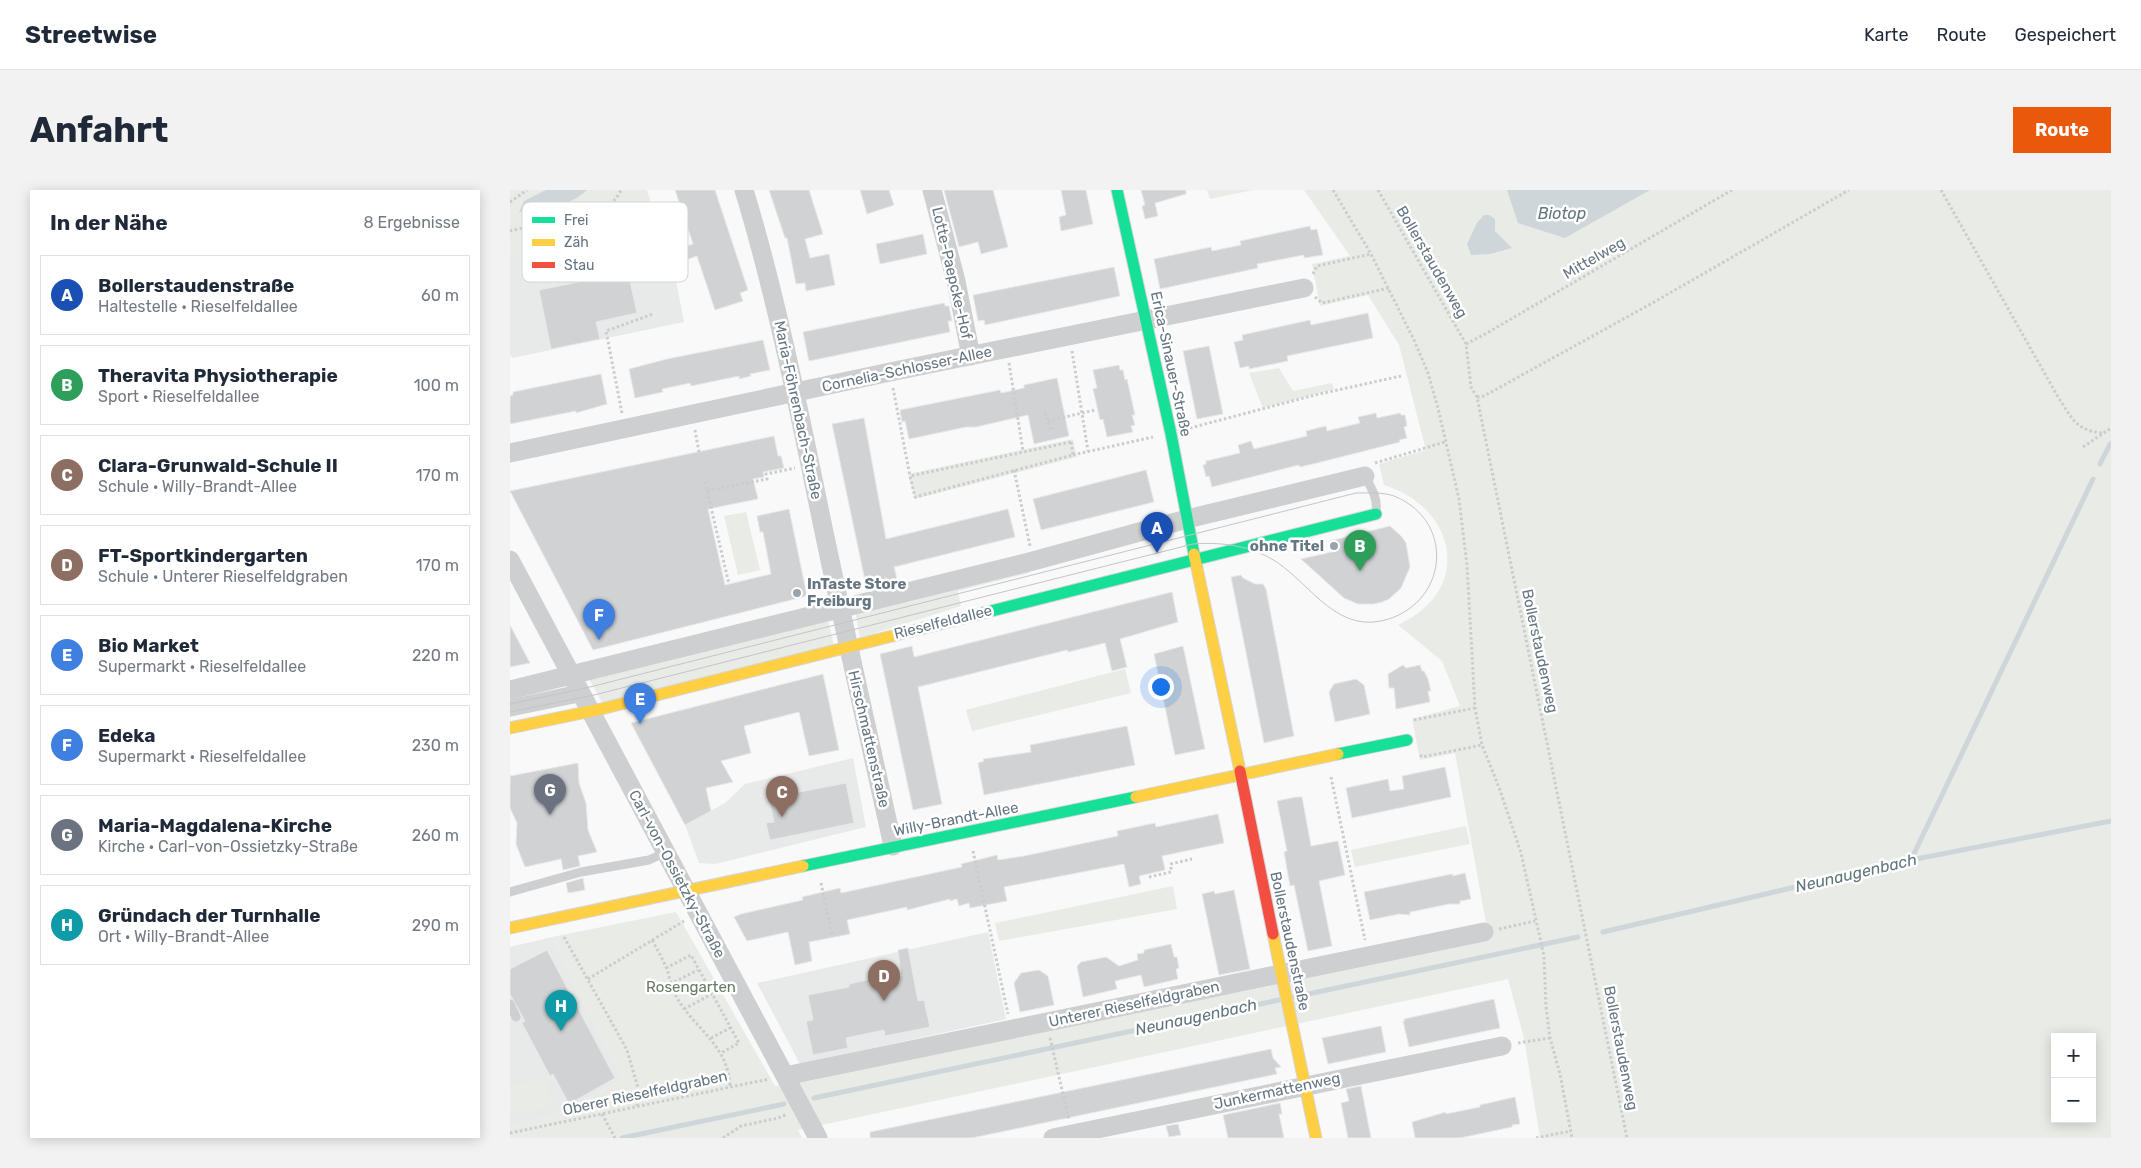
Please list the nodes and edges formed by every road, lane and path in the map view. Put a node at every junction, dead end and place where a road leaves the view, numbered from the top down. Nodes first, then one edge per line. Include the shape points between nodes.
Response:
1 (527, 190) edge
2 (621, 190) edge
3 (744, 190) edge
4 (932, 190) edge
5 (1117, 190) edge
6 (1333, 190) edge
7 (1378, 190) edge
8 (1732, 190) edge
9 (1849, 190) edge
10 (1941, 190) edge
11 (510, 202) edge
12 (612, 202) edge
13 (1371, 254) junction
14 (1304, 288) junction
15 (1389, 288) junction
16 (653, 314) dead end
17 (1146, 321) junction
18 (1069, 336) junction
19 (1466, 344) junction
20 (1006, 349) junction
21 (971, 356) junction
22 (890, 372) junction
23 (1402, 376) dead end
24 (796, 392) junction
25 (1477, 397) junction
26 (1095, 410) dead end
27 (1045, 413) dead end
28 (1082, 414) junction
29 (692, 415) junction
30 (1048, 421) junction
31 (2111, 428) edge
32 (625, 429) junction
33 (1051, 430) dead end
34 (2102, 433) junction
35 (1171, 434) junction
36 (1445, 442) junction
37 (2082, 447) dead end
38 (1023, 451) junction
39 (1088, 451) junction
40 (700, 452) dead end
41 (510, 453) edge
42 (1073, 455) junction
43 (810, 465) junction
44 (1014, 470) junction
45 (910, 476) junction
46 (1365, 476) junction
47 (705, 482) dead end
48 (707, 491) junction
49 (1376, 514) joint
50 (1187, 519) junction
51 (1193, 544) joint
52 (510, 560) edge
53 (1196, 560) junction
54 (1032, 561) junction
55 (729, 584) dead end
56 (840, 608) junction
57 (847, 639) junction
58 (510, 690) edge
59 (581, 694) junction
60 (510, 704) edge
61 (1475, 708) junction
62 (510, 712) edge
63 (510, 728) edge
64 (1407, 740) junction
65 (1482, 745) junction
66 (1327, 758) junction
67 (1241, 776) junction
68 (969, 833) junction
69 (893, 846) junction
70 (666, 852) junction
71 (1192, 859) dead end
72 (817, 863) junction
73 (1149, 877) dead end
74 (687, 891) junction
75 (510, 892) edge
76 (698, 913) junction
77 (553, 919) junction
78 (1535, 921) junction
79 (510, 928) edge
80 (1484, 932) joint
81 (832, 935) dead end
82 (652, 940) junction
83 (1369, 955) junction
84 (666, 968) junction
85 (698, 970) junction
86 (588, 979) junction
87 (1283, 981) junction
88 (670, 984) junction
89 (712, 994) junction
90 (510, 1004) edge
91 (684, 1009) junction
92 (516, 1017) dead end
93 (730, 1028) junction
94 (1011, 1029) junction
95 (711, 1038) junction
96 (1550, 1038) junction
97 (1050, 1039) dead end
98 (1502, 1046) joint
99 (721, 1053) junction
100 (789, 1084) junction
101 (1305, 1085) junction
102 (730, 1086) junction
103 (637, 1106) junction
104 (802, 1110) junction
105 (602, 1114) junction
106 (1571, 1131) junction
107 (510, 1133) edge
108 (1072, 1134) junction
109 (615, 1138) edge
110 (723, 1138) edge
111 (818, 1138) edge
112 (1053, 1138) edge
113 (1316, 1138) edge
114 (1536, 1138) edge
115 (1572, 1138) edge
116 (1627, 1138) edge

1 - 11 path
2 - 12 path
3 - 24 street, Maria-Föhrenbach-Straße
4 - 21 street, Lotte-Paepcke-Hof via 956,281
5 - 17 street, Erica-Sinauer-Straße
6 - 13 path
7 - 19 path, Bollerstaudenweg
8 - 19 path, Mittelweg
9 - 25 path via 1656,301
10 - 34 path via 2058,397 2078,426
13 - 14 path via 1317,266
13 - 15 path
14 - 15 path via 1322,303
14 - 17 street, Cornelia-Schlosser-Allee
15 - 36 path via 1428,373
16 - 32 path via 606,331
17 - 18 street, Cornelia-Schlosser-Allee
17 - 35 street, Erica-Sinauer-Straße
18 - 20 street, Cornelia-Schlosser-Allee
18 - 28 path
19 - 25 path, Bollerstaudenweg via 1470,387
20 - 21 street, Cornelia-Schlosser-Allee
20 - 38 path
21 - 22 street, Cornelia-Schlosser-Allee
22 - 24 street, Cornelia-Schlosser-Allee
22 - 45 path
23 - 35 path via 1315,395
24 - 29 street, Cornelia-Schlosser-Allee
24 - 43 street, Maria-Föhrenbach-Straße
25 - 116 path, Bollerstaudenweg
26 - 28 path
27 - 30 path
28 - 30 path
28 - 39 path
29 - 32 street, Cornelia-Schlosser-Allee
29 - 40 path
30 - 33 path
31 - 34 path
32 - 41 street, Cornelia-Schlosser-Allee
34 - 37 path
35 - 39 path
35 - 50 street, Erica-Sinauer-Straße
36 - 46 path via 1376,462
36 - 61 path via 1459,499 1466,556
38 - 42 path via 1071,442
38 - 45 path
39 - 42 path
42 - 44 path
43 - 48 path
43 - 56 street, Maria-Föhrenbach-Straße
44 - 45 path via 915,497
44 - 54 path
46 - 49 lane via 1377,504
46 - 50 street, Rieselfeldallee
47 - 48 path
48 - 55 path
49 - 53 street, Rieselfeldallee
50 - 51 street, Erica-Sinauer-Straße
50 - 54 street, Rieselfeldallee
51 - 53 street, Bollerstaudenstraße
52 - 59 street, Carl-von-Ossietzky-Straße
53 - 57 street, Rieselfeldallee
53 - 67 street, Bollerstaudenstraße
54 - 56 street, Rieselfeldallee
56 - 57 street, Maria-Föhrenbach-Straße
56 - 59 street, Rieselfeldallee
57 - 59 street, Rieselfeldallee
57 - 69 street, Hirschmattenstraße
58 - 59 street, Rieselfeldallee
59 - 60 lane
59 - 62 lane
59 - 63 street, Rieselfeldallee
59 - 70 street, Carl-von-Ossietzky-Straße
61 - 64 path via 1413,720
61 - 65 path
64 - 65 path via 1422,757
64 - 66 street, Willy-Brandt-Allee
65 - 78 path via 1521,853
66 - 67 street, Willy-Brandt-Allee
66 - 83 path
67 - 68 street, Willy-Brandt-Allee
67 - 87 street, Bollerstaudenstraße
68 - 69 street, Willy-Brandt-Allee
68 - 94 path
69 - 72 street, Willy-Brandt-Allee
70 - 74 street, Carl-von-Ossietzky-Straße
70 - 75 lane via 649,860 581,872
71 - 73 path via 1171,864 1171,872
72 - 74 street, Willy-Brandt-Allee
72 - 81 path
74 - 76 street, Carl-von-Ossietzky-Straße
74 - 77 street, Willy-Brandt-Allee
76 - 82 path
76 - 100 street, Carl-von-Ossietzky-Straße
77 - 79 street, Willy-Brandt-Allee
77 - 86 path
78 - 80 path
78 - 96 path via 1544,956
80 - 83 street, Unterer Rieselfeldgraben
82 - 84 path
82 - 86 path
83 - 87 street, Unterer Rieselfeldgraben
84 - 85 path via 691,955
84 - 88 path
85 - 88 path
85 - 89 path
86 - 103 path via 627,1050 638,1088
87 - 94 street, Unterer Rieselfeldgraben
87 - 101 street, Bollerstaudenstraße
88 - 91 path
89 - 91 path
89 - 93 path
90 - 92 lane
91 - 95 path
93 - 95 path
93 - 99 path via 739,1043
94 - 100 street, Unterer Rieselfeldgraben
95 - 99 path
96 - 98 path
96 - 106 path
97 - 108 path
98 - 101 street, Junkermattenweg
99 - 102 path via 730,1076
100 - 102 path, Oberer Rieselfeldgraben
100 - 104 street, Carl-von-Ossietzky-Straße
101 - 108 street, Junkermattenweg
101 - 113 street, Bollerstaudenstraße
102 - 103 path, Oberer Rieselfeldgraben
103 - 105 path, Oberer Rieselfeldgraben
104 - 110 path via 741,1126
104 - 111 street, Carl-von-Ossietzky-Straße
105 - 107 path, Oberer Rieselfeldgraben
105 - 109 path
106 - 114 path
106 - 115 path
108 - 112 street, Junkermattenweg

